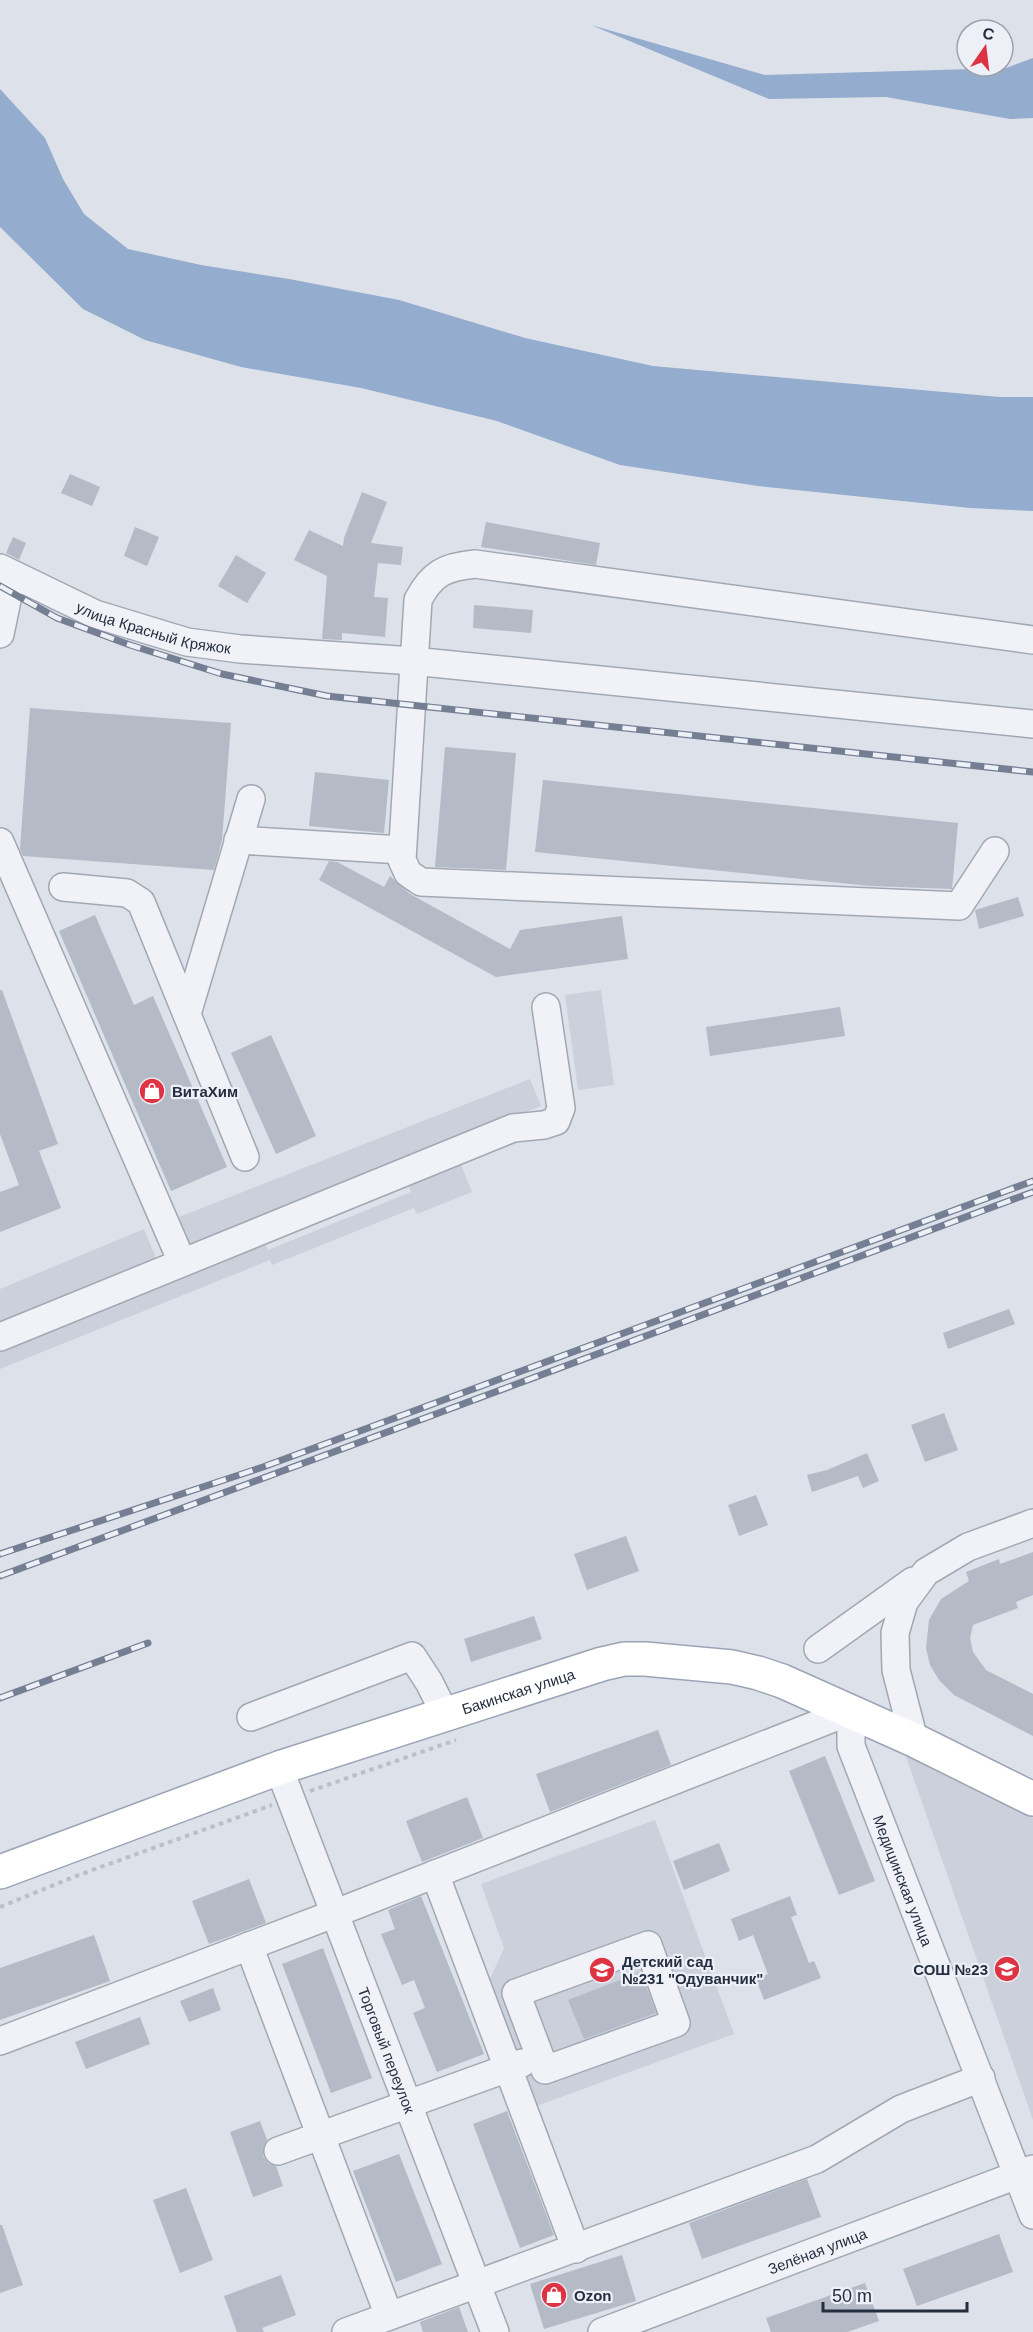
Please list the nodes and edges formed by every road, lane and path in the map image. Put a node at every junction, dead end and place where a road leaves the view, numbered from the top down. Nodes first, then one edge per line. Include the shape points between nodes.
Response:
1 (6, 572) edge
2 (0, 634) edge
3 (1033, 640) edge
4 (413, 661) junction
5 (1033, 724) edge
6 (250, 799) dead end
7 (238, 840) junction
8 (0, 842) edge
9 (402, 850) junction
10 (995, 851) dead end
11 (63, 887) dead end
12 (546, 1006) dead end
13 (187, 1014) junction
14 (245, 1157) dead end
15 (182, 1262) junction
16 (0, 1337) edge
17 (1033, 1523) edge
18 (926, 1572) junction
19 (818, 1649) dead end
20 (851, 1711) junction
21 (251, 1717) dead end
22 (451, 1727) junction
23 (914, 1740) junction
24 (279, 1768) junction
25 (292, 1798) junction
26 (1033, 1799) edge
27 (0, 1872) edge
28 (435, 1874) junction
29 (0, 1907) edge
30 (336, 1913) junction
31 (249, 1946) junction
32 (0, 2041) edge
33 (540, 2056) junction
34 (507, 2068) junction
35 (981, 2078) junction
36 (408, 2104) junction
37 (320, 2136) junction
38 (278, 2151) dead end
39 (1026, 2172) edge
40 (1033, 2215) edge
41 (576, 2249) junction
42 (477, 2284) junction
43 (389, 2316) junction
44 (346, 2332) edge
45 (495, 2332) edge
46 (602, 2332) edge

1 - 2 street
1 - 4 street, улица Красный Кряжок via 95,615 187,642
3 - 4 street via 475,564 454,566 439,573 425,587 418,600
4 - 5 street, улица Красный Кряжок
4 - 9 street
6 - 7 street
7 - 9 street
7 - 13 street
8 - 15 street
9 - 10 street via 408,873 421,882 959,906
11 - 13 street via 128,893 141,902
12 - 15 street via 561,1108 556,1121 513,1128
13 - 14 street
15 - 16 street
17 - 18 street via 968,1547
18 - 19 street
18 - 23 street via 904,1602 895,1633 896,1670
20 - 22 main road, Бакинская улица via 740,1669 624,1659 602,1664
20 - 23 main road, Бакинская улица
20 - 28 street
20 - 35 street, Медицинская улица via 852,1746
21 - 22 street via 412,1656
22 - 24 main road, Бакинская улица
22 - 25 path
23 - 26 main road, Бакинская улица
24 - 25 street, Торговый переулок
24 - 27 main road, Бакинская улица
25 - 29 path
25 - 30 street, Торговый переулок
28 - 30 street
28 - 34 street
30 - 31 street
30 - 36 street, Торговый переулок
31 - 32 street
31 - 37 street
33 - 33 street via 545,2070 676,2023 648,1945 516,1993
33 - 34 street
34 - 36 street
34 - 41 street
35 - 39 street, Медицинская улица
35 - 41 street via 901,2109 817,2159
36 - 37 street
36 - 42 street, Торговый переулок
37 - 38 street
37 - 43 street
39 - 40 street, Медицинская улица
39 - 46 street, Зелёная улица
41 - 42 street
42 - 43 street
42 - 45 street, Торговый переулок
43 - 44 street

